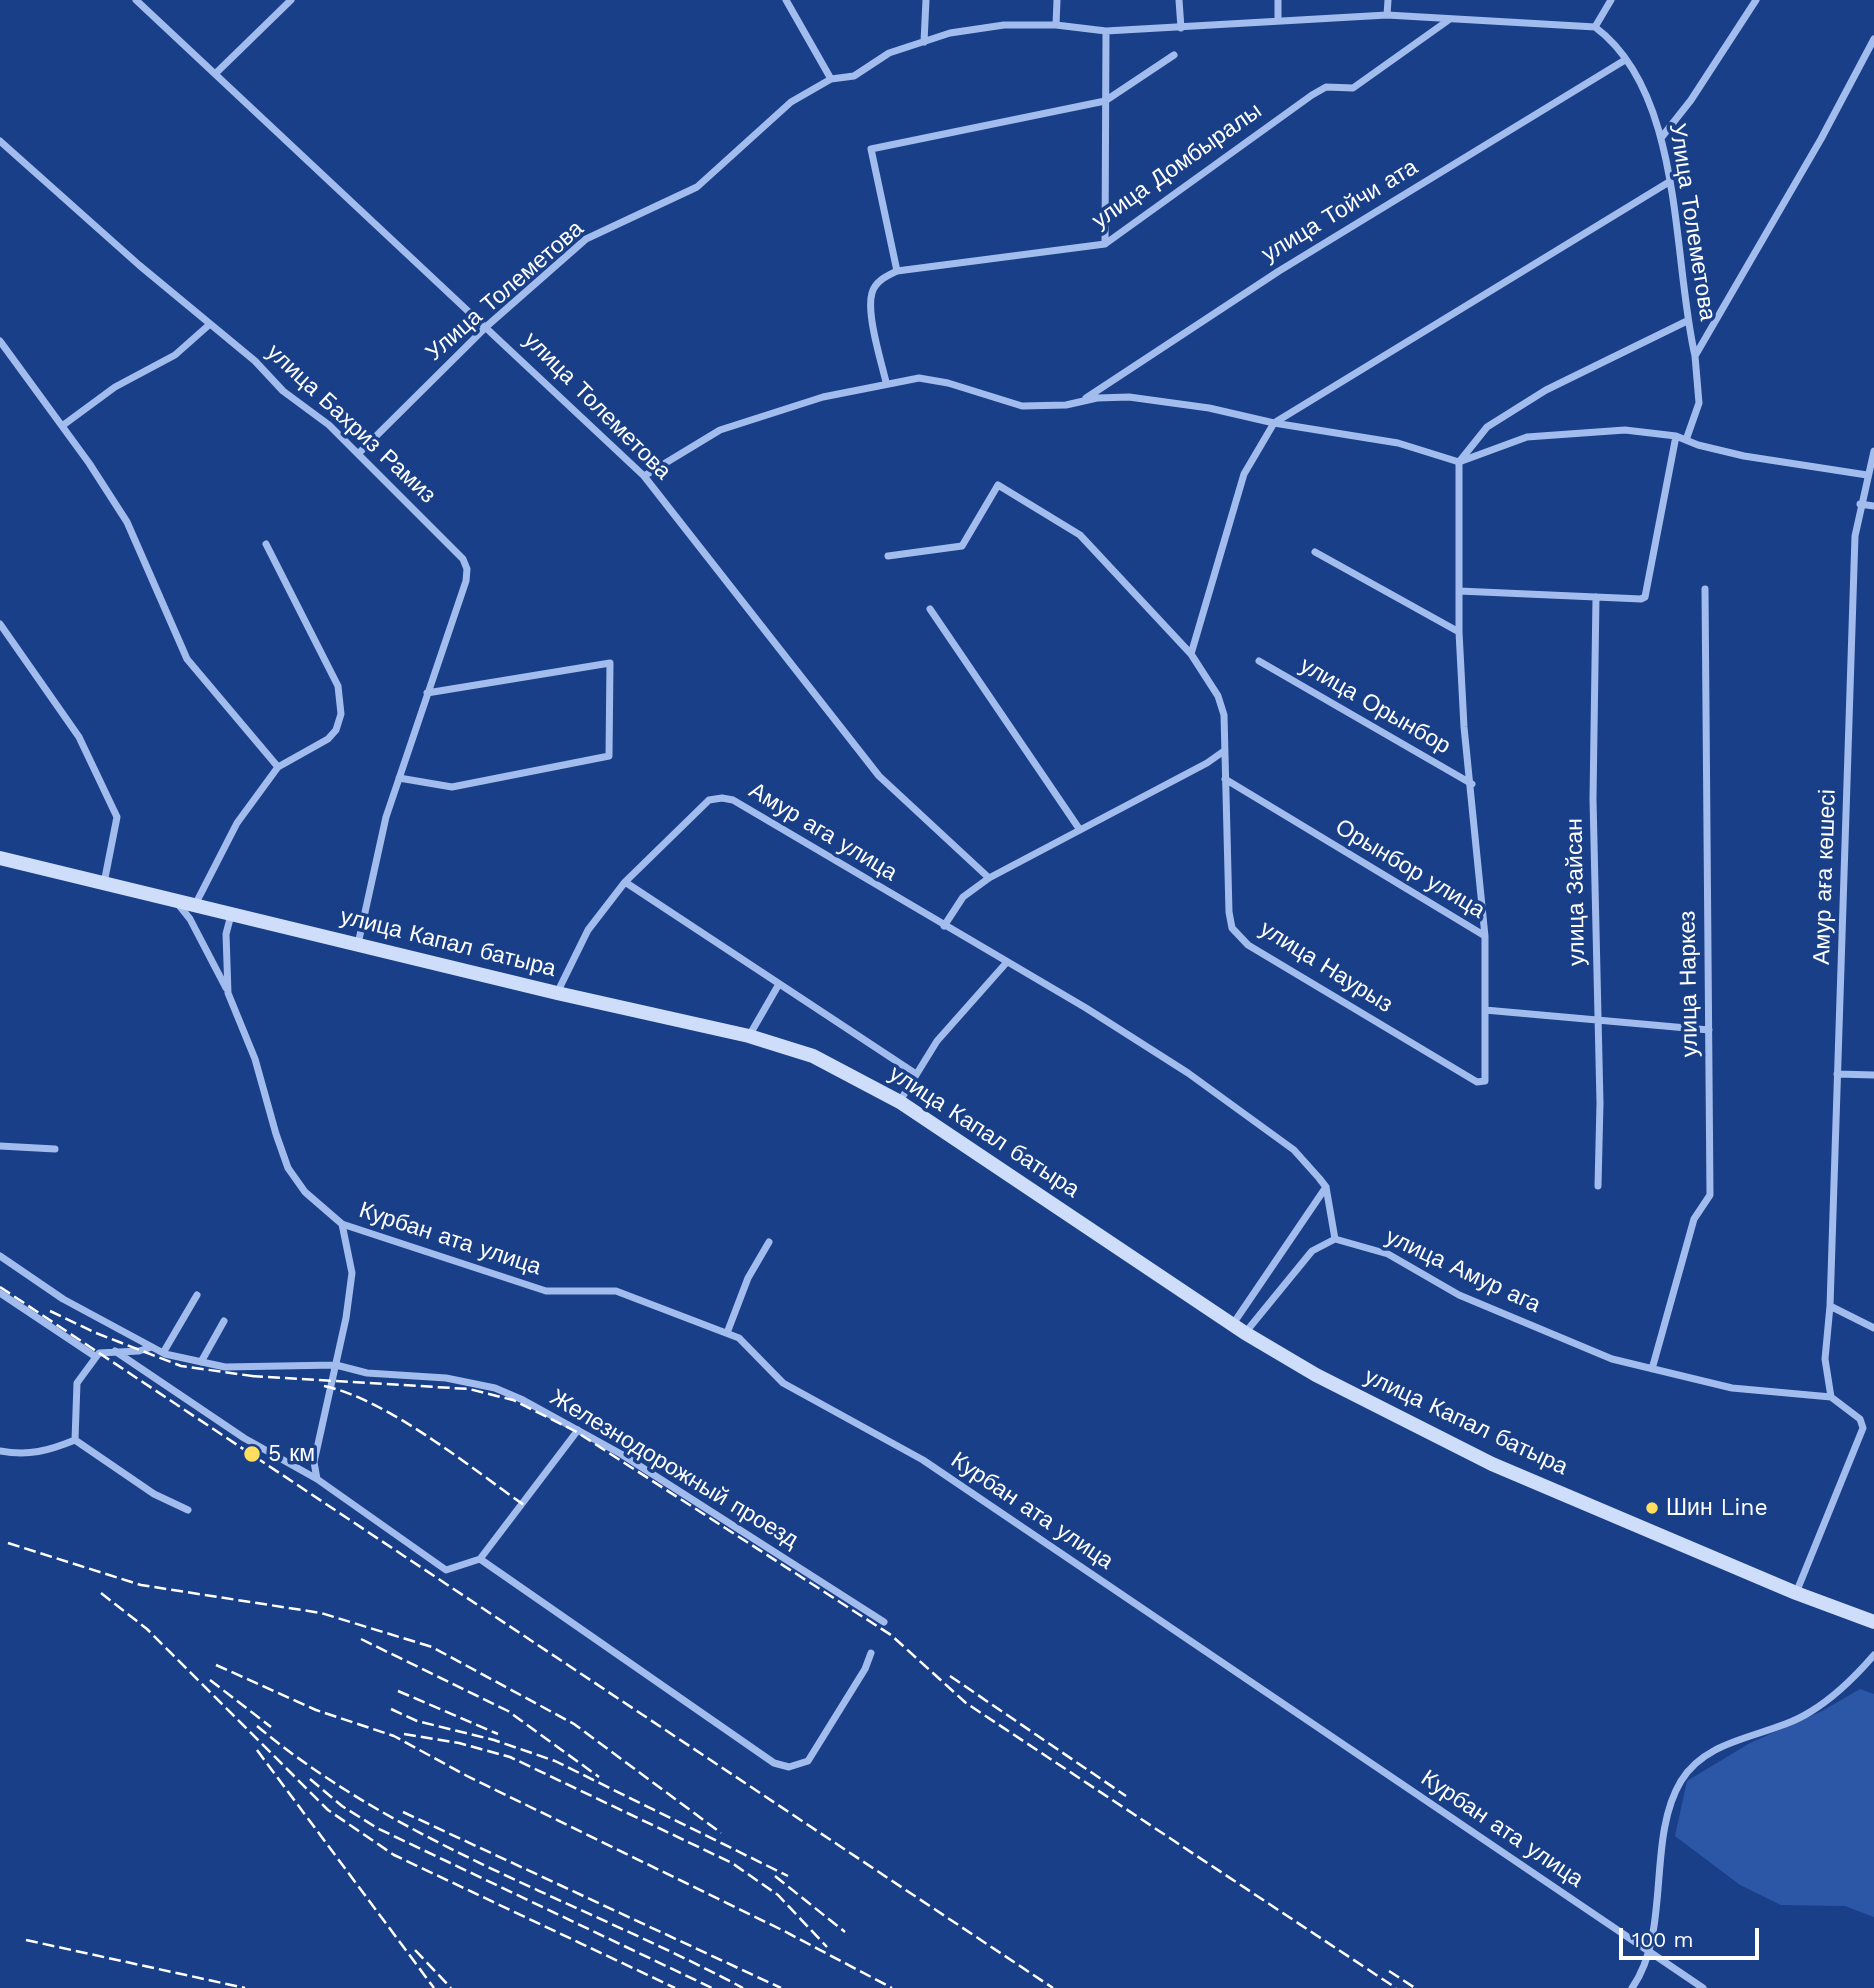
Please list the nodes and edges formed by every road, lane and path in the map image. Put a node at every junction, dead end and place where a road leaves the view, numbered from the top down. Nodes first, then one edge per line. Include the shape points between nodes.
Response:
1 (136, 0) edge
2 (291, 0) edge
3 (786, 0) edge
4 (926, 0) edge
5 (1057, 0) edge
6 (1179, 0) edge
7 (1278, 0) edge
8 (1388, 0) edge
9 (1611, 0) edge
10 (1756, 0) edge
11 (1387, 15) junction
12 (1278, 19) junction
13 (1450, 19) junction
14 (1056, 25) junction
15 (1181, 27) junction
16 (1595, 27) junction
17 (1106, 31) junction
18 (1874, 39) edge
19 (924, 41) junction
20 (1174, 55) dead end
21 (1625, 60) junction
22 (215, 74) junction
23 (831, 79) junction
24 (1105, 100) junction
25 (1661, 138) junction
26 (0, 141) edge
27 (1669, 182) junction
28 (1105, 244) junction
29 (897, 271) junction
30 (1687, 321) junction
31 (210, 324) junction
32 (488, 326) junction
33 (0, 341) edge
34 (1695, 356) junction
35 (886, 383) junction
36 (1080, 402) junction
37 (1274, 423) junction
38 (62, 426) junction
39 (1676, 436) junction
40 (1686, 440) junction
41 (1874, 451) edge
42 (359, 452) junction
43 (1459, 462) junction
44 (1867, 475) junction
45 (644, 476) junction
46 (1860, 504) junction
47 (1874, 506) edge
48 (266, 544) dead end
49 (1315, 552) dead end
50 (888, 556) dead end
51 (1705, 589) dead end
52 (1459, 591) junction
53 (1596, 597) junction
54 (930, 609) dead end
55 (0, 625) edge
56 (1459, 632) junction
57 (1191, 654) junction
58 (1259, 661) dead end
59 (427, 693) junction
60 (1224, 751) junction
61 (278, 767) junction
62 (399, 778) junction
63 (1225, 779) junction
64 (1472, 784) junction
65 (1080, 830) junction
66 (0, 858) edge
67 (989, 878) junction
68 (625, 882) junction
69 (103, 884) junction
70 (176, 901) junction
71 (195, 905) junction
72 (231, 914) junction
73 (944, 926) junction
74 (1485, 936) junction
75 (358, 944) junction
76 (1007, 962) junction
77 (779, 984) junction
78 (228, 993) junction
79 (557, 993) junction
80 (1485, 1010) junction
81 (1598, 1021) junction
82 (1709, 1030) junction
83 (749, 1036) junction
84 (916, 1074) junction
85 (1838, 1074) junction
86 (1874, 1075) edge
87 (1483, 1082) joint
88 (900, 1102) junction
89 (0, 1146) edge
90 (55, 1149) dead end
91 (1598, 1186) dead end
92 (1326, 1187) junction
93 (342, 1224) junction
94 (1335, 1239) junction
95 (769, 1242) dead end
96 (0, 1256) edge
97 (0, 1293) edge
98 (197, 1295) dead end
99 (1830, 1306) junction
100 (224, 1321) dead end
101 (1874, 1328) edge
102 (1239, 1329) junction
103 (727, 1333) junction
104 (152, 1347) junction
105 (115, 1351) junction
106 (163, 1353) junction
107 (96, 1357) junction
108 (201, 1362) junction
109 (336, 1365) junction
110 (1652, 1369) junction
111 (1831, 1397) junction
112 (578, 1430) junction
113 (75, 1440) junction
114 (0, 1451) edge
115 (317, 1479) junction
116 (188, 1510) dead end
117 (480, 1559) junction
118 (1796, 1593) junction
119 (884, 1622) dead end
120 (1874, 1622) edge
121 (871, 1653) dead end
122 (1874, 1655) edge
123 (1649, 1952) junction
124 (1632, 1988) edge
125 (1703, 1988) edge

1 - 22 street, улица Толеметова
2 - 22 street
3 - 23 street
4 - 19 street
5 - 14 street
6 - 15 street
7 - 12 street
8 - 11 street
9 - 16 street
10 - 25 street
11 - 12 street, Улица Толеметова
11 - 13 street, Улица Толеметова
12 - 15 street, Улица Толеметова
13 - 16 street, Улица Толеметова
13 - 28 street, улица Домбыралы via 1353,88 1326,87 1312,95
14 - 17 street, Улица Толеметова
14 - 19 street, Улица Толеметова via 1004,25
15 - 17 street, Улица Толеметова
16 - 21 street, Улица Толеметова
17 - 24 street
18 - 34 street
19 - 23 street, Улица Толеметова via 889,53 854,76
20 - 24 street
21 - 25 street, Улица Толеметова via 1656,114
21 - 36 street, улица Тойчи ата via 1279,271
22 - 32 street, улица Толеметова
23 - 32 street, Улица Толеметова via 791,102 697,187 586,239
24 - 28 street
24 - 29 street via 871,149
25 - 27 street, Улица Толеметова
26 - 31 street, улица Бахриз Рамиз
27 - 30 street, Улица Толеметова
27 - 37 street
28 - 29 street, улица Домбыралы
29 - 35 street via 872,292
30 - 34 street, Улица Толеметова
30 - 43 street via 1534,398 1487,427
31 - 38 street via 175,355 115,387
31 - 42 street, улица Бахриз Рамиз via 255,361 282,391
32 - 42 street, Улица Толеметова
32 - 45 street, улица Толеметова
33 - 38 street
34 - 40 street via 1699,403
35 - 36 street via 919,379 948,383 1022,405
35 - 45 street via 823,397 720,430
36 - 37 street via 1129,397
37 - 43 street via 1398,443
37 - 57 street via 1244,474
38 - 61 street via 127,522 187,659
39 - 40 street
39 - 43 street via 1625,430 1527,437
39 - 53 street via 1647,594 1642,599
40 - 44 street via 1744,456
41 - 44 street, Амур аға көшесі
42 - 59 street, улица Бахриз Рамиз via 463,559 467,569
43 - 52 street, улица Орынбор
44 - 46 street, Амур аға көшесі
45 - 67 street, улица Толеметова via 879,776
46 - 47 street
46 - 85 street, Амур аға көшесі via 1855,536
48 - 61 street via 338,686 341,714 328,739
49 - 56 street
50 - 57 street, улица Наурыз via 962,546 994,487 1003,486 1080,535
51 - 82 street, улица Наркез
52 - 53 street
52 - 56 street, улица Орынбор
53 - 81 street, улица Зайсан
54 - 65 street
55 - 69 street via 79,737 117,817
56 - 64 street, улица Орынбор
57 - 60 street, улица Наурыз via 1218,695 1224,715
58 - 64 street, улица Орынбор
59 - 62 street, улица Бахриз Рамиз
59 - 62 street via 610,663 609,755 452,787
60 - 63 street, улица Наурыз
60 - 65 street
61 - 71 street via 237,823
62 - 75 street, улица Бахриз Рамиз
63 - 74 street, Орынбор улица
63 - 87 street, улица Наурыз via 1233,928 1248,945
64 - 74 street, улица Орынбор
65 - 67 street
66 - 69 main road, улица Капал батыра
67 - 73 street via 963,897
68 - 73 street, Амур ага улица via 687,818 709,800 722,797
68 - 77 street
68 - 79 street via 588,930
69 - 70 main road, улица Капал батыра
70 - 71 main road, улица Капал батыра
70 - 78 street
71 - 72 main road, улица Капал батыра
72 - 75 main road, улица Капал батыра
72 - 78 street via 226,934
73 - 76 street
74 - 80 street, Орынбор улица
75 - 79 main road, улица Капал батыра
76 - 84 street via 937,1041
76 - 92 street via 1188,1073 1294,1150
77 - 83 street
77 - 84 street
78 - 93 street via 255,1059 288,1168 305,1192
79 - 83 main road, улица Капал батыра
80 - 81 street
80 - 87 street, Орынбор улица
81 - 82 street
81 - 91 street, улица Зайсан
82 - 110 street, улица Наркез via 1710,1195 1694,1219
83 - 88 main road, улица Капал батыра via 813,1056
84 - 88 street
85 - 86 street
85 - 99 street, Амур аға көшесі
88 - 102 main road, улица Капал батыра
89 - 90 street
92 - 94 street
92 - 102 street
93 - 103 street, Курбан ата улица via 546,1291 616,1291
93 - 109 street via 352,1273
94 - 102 street via 1312,1251
94 - 110 street, улица Амур ага via 1388,1254 1459,1295 1612,1359
95 - 103 street via 748,1278
96 - 104 street, Железнодорожный проезд via 63,1299
97 - 107 street
98 - 106 street
99 - 101 street
99 - 111 street, Амур аға көшесі via 1825,1359
100 - 108 street
102 - 118 main road, улица Капал батыра via 1316,1375 1492,1464
103 - 123 street, Курбан ата улица via 739,1338 783,1383 923,1460
104 - 105 street
104 - 106 street, Железнодорожный проезд
105 - 107 street
105 - 115 street via 244,1438
106 - 108 street, Железнодорожный проезд
107 - 113 street via 77,1383
108 - 109 street, Железнодорожный проезд via 225,1367
109 - 112 street, Железнодорожный проезд via 495,1388
109 - 115 street via 314,1462
110 - 111 street, улица Амур ага via 1732,1388
111 - 118 street via 1860,1419 1862,1432
112 - 117 street
112 - 119 street, Железнодорожный проезд
113 - 114 street via 44,1453
113 - 116 street via 154,1494
115 - 117 street via 446,1570
117 - 121 street via 774,1763 789,1767 808,1761
118 - 120 main road, улица Капал батыра
122 - 123 street via 1853,1680 1809,1713 1724,1745 1690,1769 1680,1782 1669,1811
123 - 124 street
123 - 125 street, Курбан ата улица

